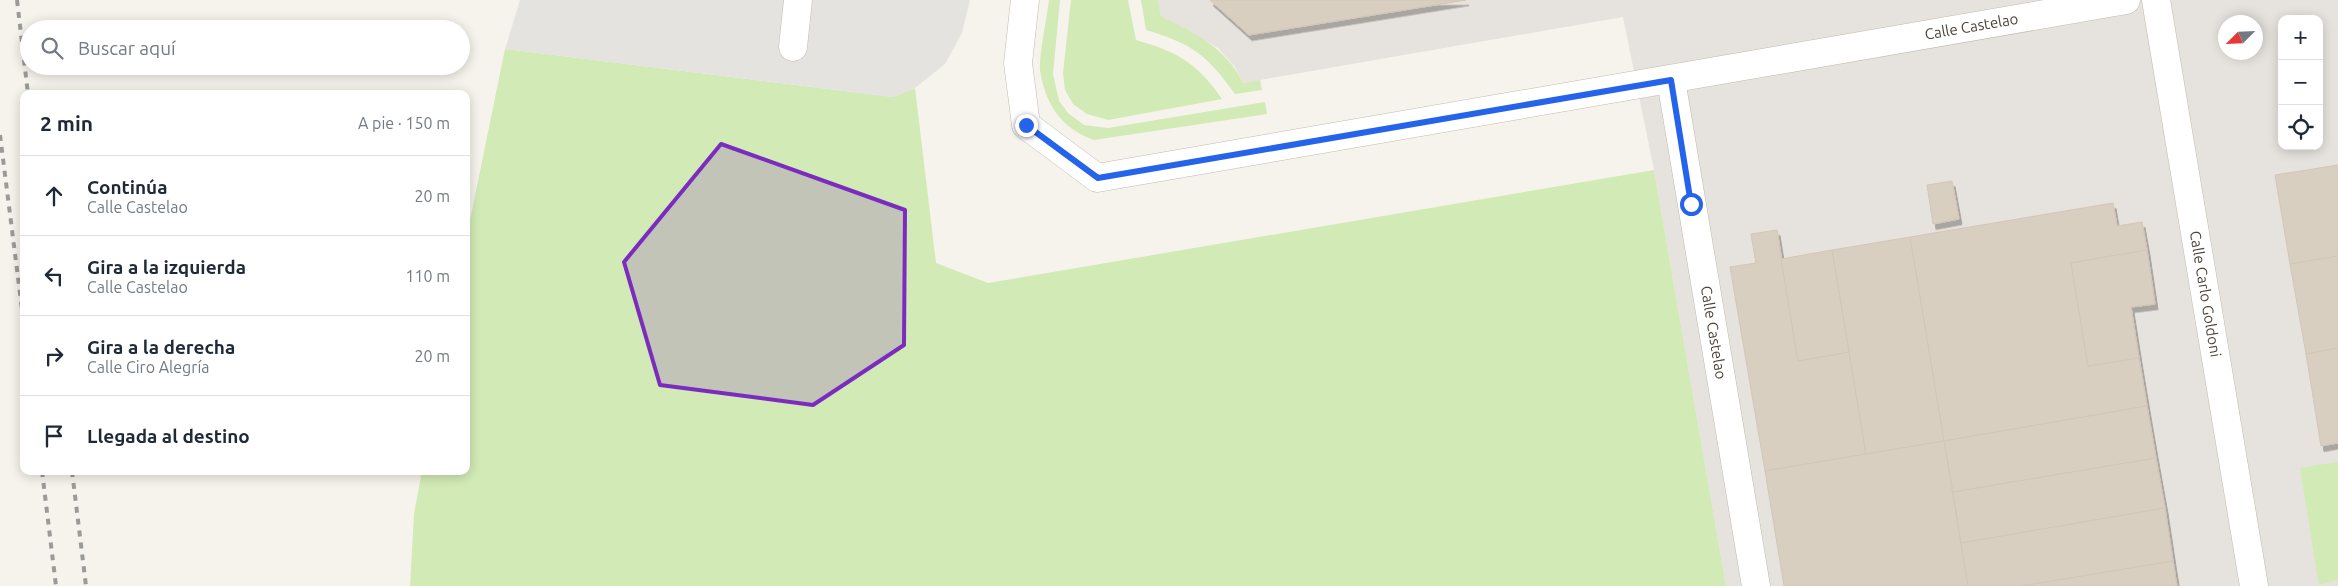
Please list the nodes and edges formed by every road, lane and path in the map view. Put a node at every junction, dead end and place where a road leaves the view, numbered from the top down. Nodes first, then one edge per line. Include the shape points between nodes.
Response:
1 (798, 0) edge
2 (1026, 0) edge
3 (2126, 0) edge
4 (2156, 0) edge
5 (793, 48) dead end
6 (1671, 80) junction
7 (1756, 586) edge
8 (2254, 586) edge

1 - 5 street
2 - 6 street, Calle Castelao via 1018,63 1026,125 1098,178
3 - 6 street, Calle Castelao
4 - 8 street, Calle Carlo Goldoni
6 - 7 street, Calle Castelao

